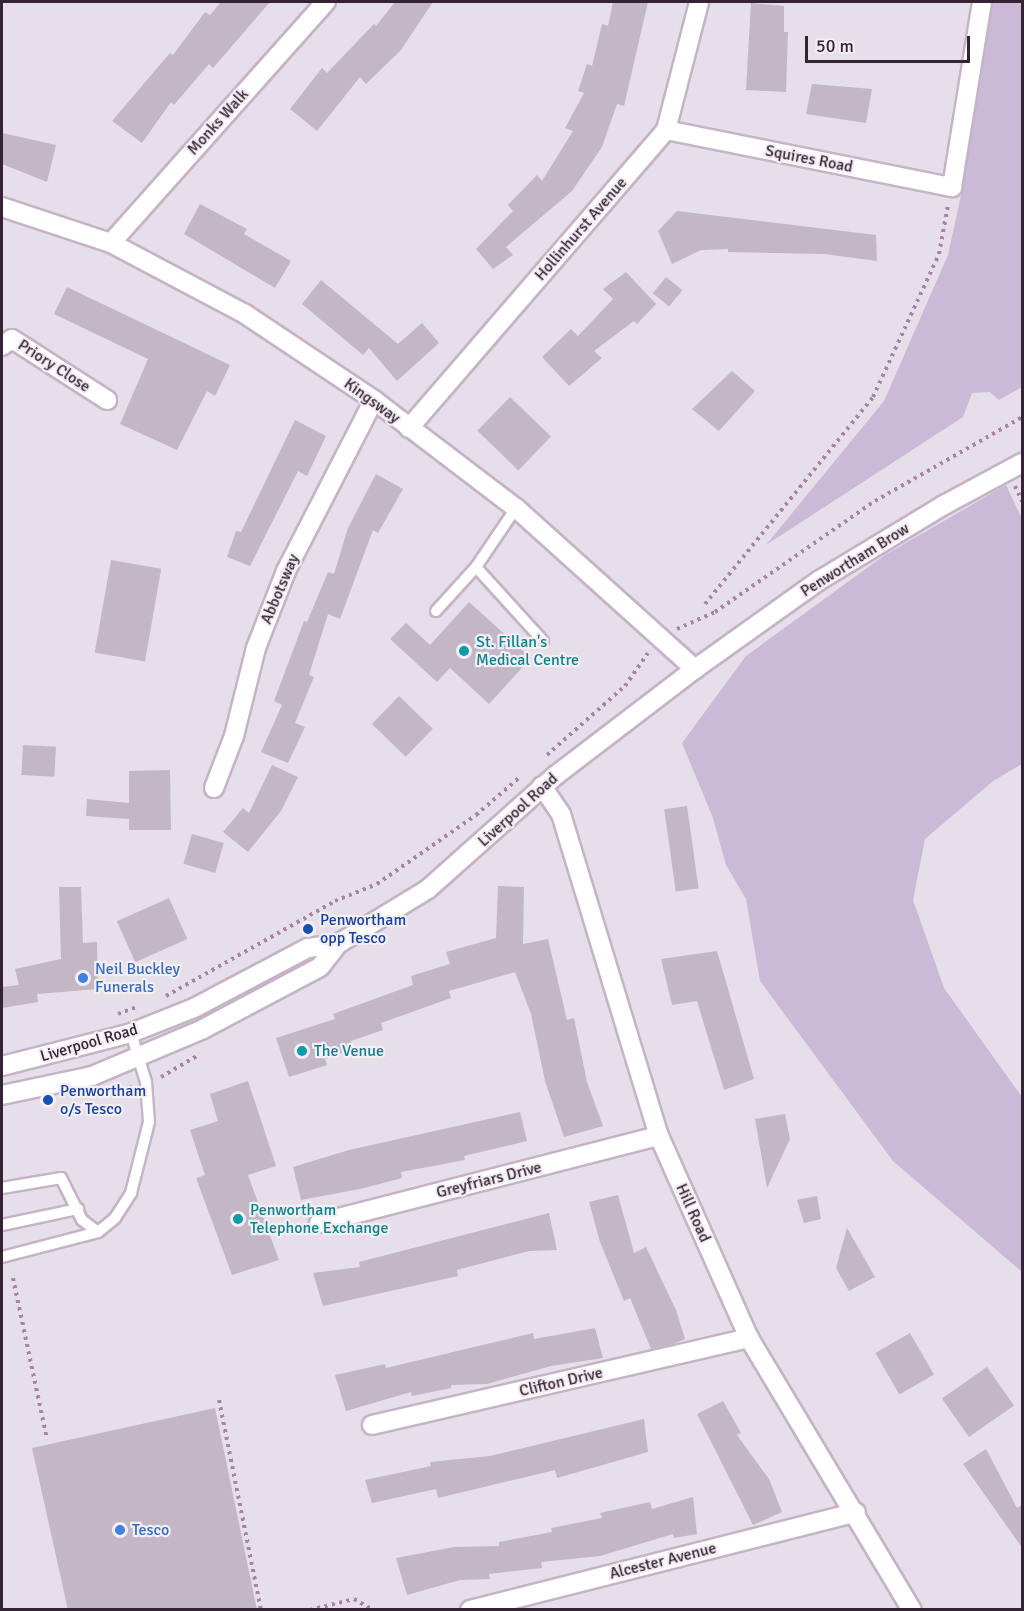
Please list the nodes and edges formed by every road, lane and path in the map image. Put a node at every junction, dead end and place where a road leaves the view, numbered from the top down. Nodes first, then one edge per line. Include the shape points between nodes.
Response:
1 (326, 2) edge
2 (699, 2) edge
3 (982, 2) edge
4 (666, 130) junction
5 (951, 187) junction
6 (2, 207) edge
7 (111, 243) junction
8 (2, 346) edge
9 (107, 400) dead end
10 (374, 400) junction
11 (1023, 417) edge
12 (409, 428) junction
13 (1023, 463) edge
14 (516, 508) junction
15 (476, 567) junction
16 (705, 604) dead end
17 (436, 611) dead end
18 (665, 640) junction
19 (543, 641) dead end
20 (695, 669) junction
21 (543, 758) dead end
22 (527, 771) dead end
23 (542, 786) junction
24 (214, 788) dead end
25 (338, 944) junction
26 (158, 999) dead end
27 (148, 1003) dead end
28 (112, 1016) dead end
29 (130, 1033) junction
30 (139, 1056) junction
31 (2, 1066) edge
32 (2, 1095) edge
33 (658, 1136) junction
34 (2, 1188) edge
35 (78, 1209) junction
36 (319, 1223) dead end
37 (2, 1225) edge
38 (98, 1232) junction
39 (2, 1257) edge
40 (13, 1278) dead end
41 (749, 1338) junction
42 (219, 1400) dead end
43 (372, 1425) dead end
44 (47, 1439) dead end
45 (856, 1512) junction
46 (261, 1610) edge
47 (310, 1610) edge
48 (373, 1610) edge
49 (470, 1610) edge
50 (912, 1610) edge

1 - 7 street, Monks Walk
2 - 4 street, Hollinhurst Avenue
3 - 5 street
4 - 5 street, Squires Road
4 - 12 street, Hollinhurst Avenue
5 - 16 path via 939,254 873,397
6 - 7 street, Kingsway
7 - 10 street, Kingsway via 245,314
8 - 9 street, Priory Close via 12,339
10 - 12 street, Kingsway
10 - 24 street, Abbotsway via 286,571 256,648 234,736
11 - 18 path via 875,501 715,612 681,625
12 - 14 street, Kingsway
13 - 20 street, Penwortham Brow via 944,505 820,580
14 - 15 lane
14 - 18 street, Kingsway
15 - 17 lane
15 - 19 lane
18 - 20 street, Kingsway
18 - 21 path via 644,656 625,686
20 - 23 street, Liverpool Road
22 - 26 path via 476,815 377,884 325,906
23 - 25 street, Liverpool Road via 428,889
23 - 33 street, Hill Road via 561,813
25 - 29 street, Liverpool Road via 308,948 194,1008
25 - 30 street, Liverpool Road via 320,967 231,1016
27 - 28 path
29 - 30 lane
29 - 31 street, Liverpool Road
30 - 32 street, Liverpool Road via 92,1076
30 - 38 lane via 149,1122 145,1152 131,1193 115,1218
33 - 36 street, Greyfriars Drive
33 - 41 street, Hill Road
34 - 35 lane via 61,1178
35 - 37 lane
35 - 38 lane via 82,1220
38 - 39 lane
40 - 44 path
41 - 43 street, Clifton Drive
41 - 45 street, Hill Road
42 - 46 path
45 - 49 street, Alcester Avenue
45 - 50 street, Hill Road
47 - 48 path via 354,1599

